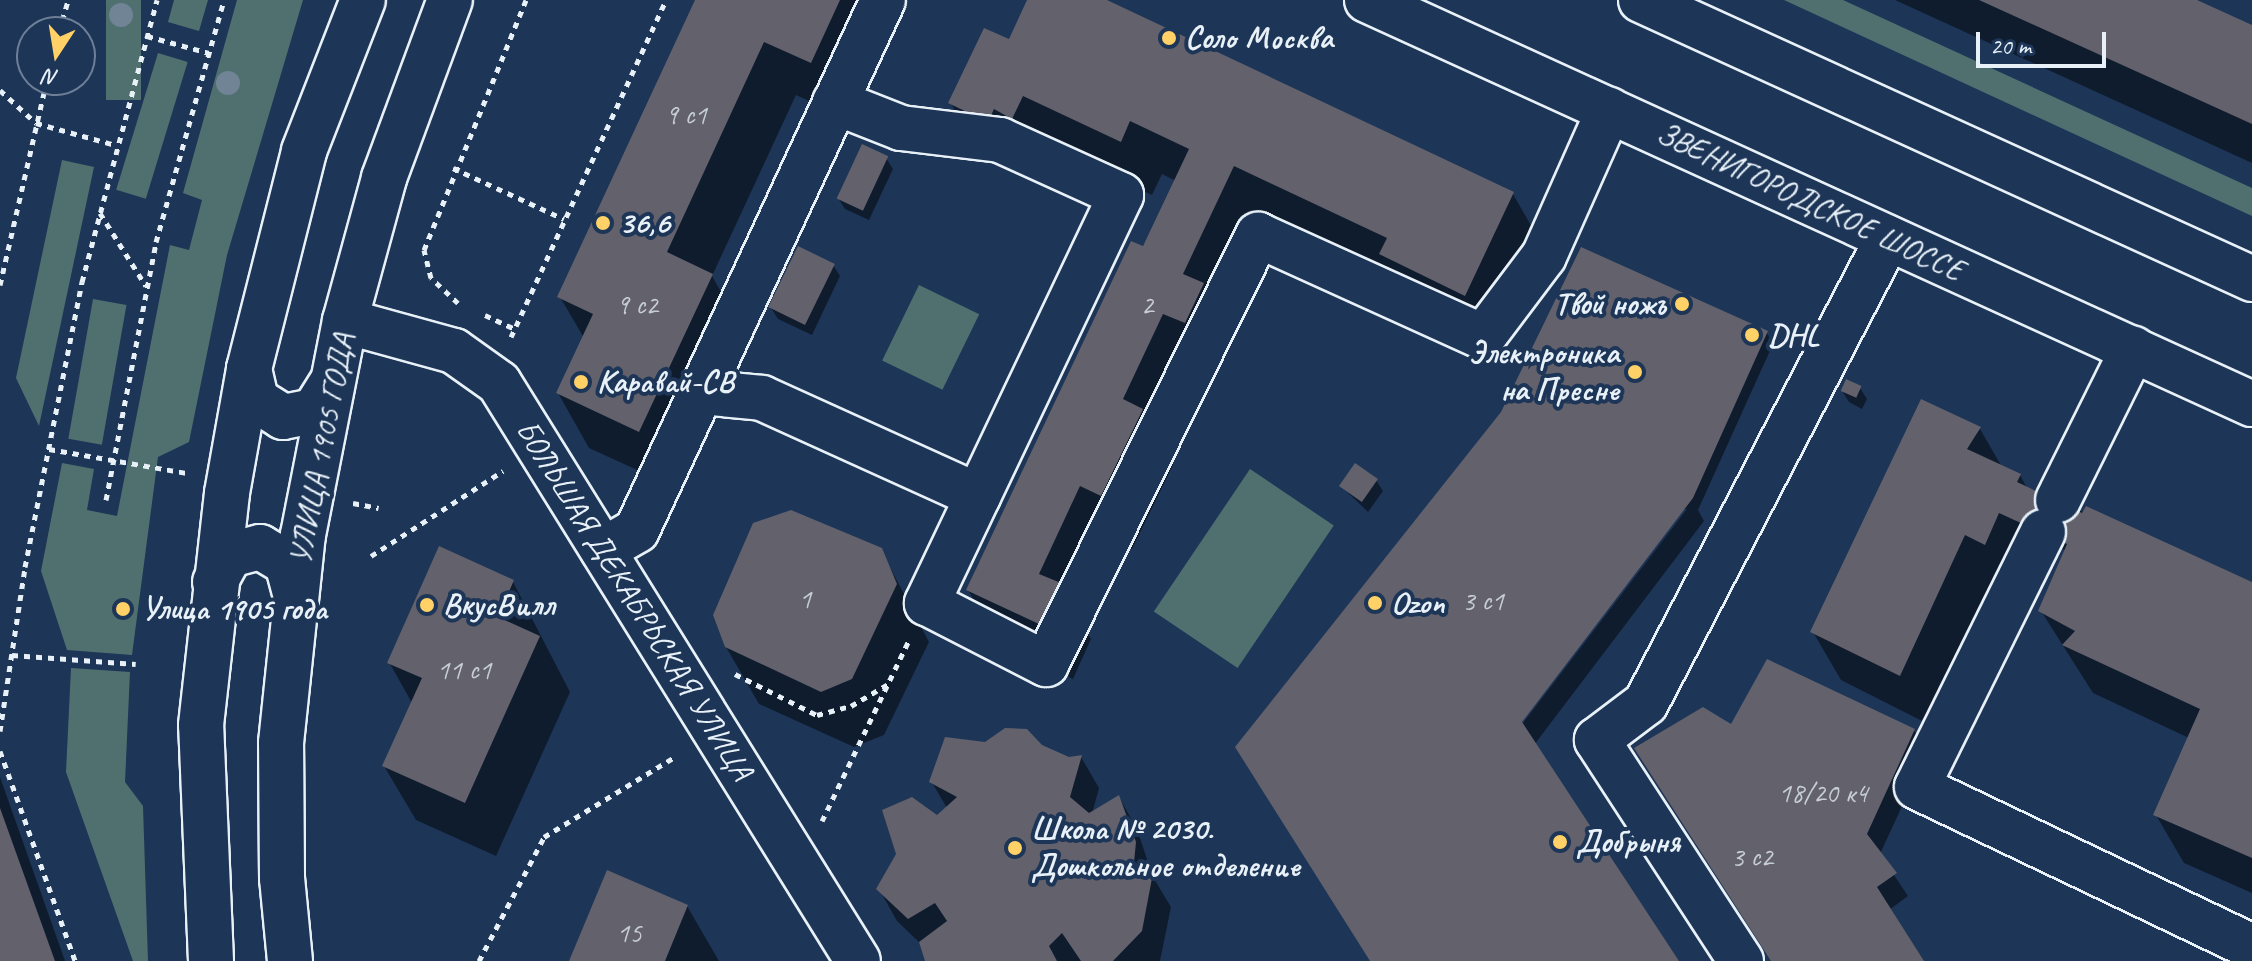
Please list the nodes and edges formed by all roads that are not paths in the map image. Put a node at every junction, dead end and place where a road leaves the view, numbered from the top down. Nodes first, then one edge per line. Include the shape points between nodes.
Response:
1 (363, 0) edge
2 (450, 0) edge
3 (883, 0) edge
4 (1367, 0) edge
5 (1658, 4) edge
6 (835, 102) junction
7 (1609, 110) junction
8 (1888, 238) junction
9 (2252, 279) edge
10 (345, 321) junction
11 (2133, 349) junction
12 (249, 369) junction
13 (331, 384) junction
14 (701, 392) junction
15 (2252, 404) edge
16 (978, 496) junction
17 (603, 550) junction
18 (215, 582) junction
19 (295, 593) junction
20 (2252, 947) edge
21 (211, 961) edge
22 (290, 961) edge
23 (858, 961) edge
24 (1741, 961) edge

1 - 12 main road via 304,151
2 - 10 main road, УЛИЦА 1905 ГОДА via 384,178
3 - 6 main road
4 - 7 main road, ЗВЕНИГОРОДСКОЕ ШОССЕ
5 - 9 main road
6 - 14 main road
6 - 16 main road via 901,128 1000,140 1121,195
7 - 8 main road, ЗВЕНИГОРОДСКОЕ ШОССЕ
7 - 16 main road via 1544,256 1483,337 1258,235 1046,664 927,603
8 - 11 main road, ЗВЕНИГОРОДСКОЕ ШОССЕ
8 - 24 main road via 1646,703 1597,740
10 - 13 main road, УЛИЦА 1905 ГОДА
10 - 17 main road, БОЛЬШАЯ ДЕКАБРЬСКАЯ УЛИЦА via 475,361 499,383
11 - 15 main road, ЗВЕНИГОРОДСКОЕ ШОССЕ
11 - 20 main road via 1917,787
12 - 13 main road via 256,400 283,417 314,411
12 - 18 main road
13 - 19 main road, УЛИЦА 1905 ГОДА
14 - 16 main road via 762,398
14 - 17 main road via 637,530
17 - 23 main road, БОЛЬШАЯ ДЕКАБРЬСКАЯ УЛИЦА
18 - 19 main road via 230,555 260,547 287,563
18 - 21 main road via 201,725
19 - 22 main road, УЛИЦА 1905 ГОДА via 281,743 282,878

